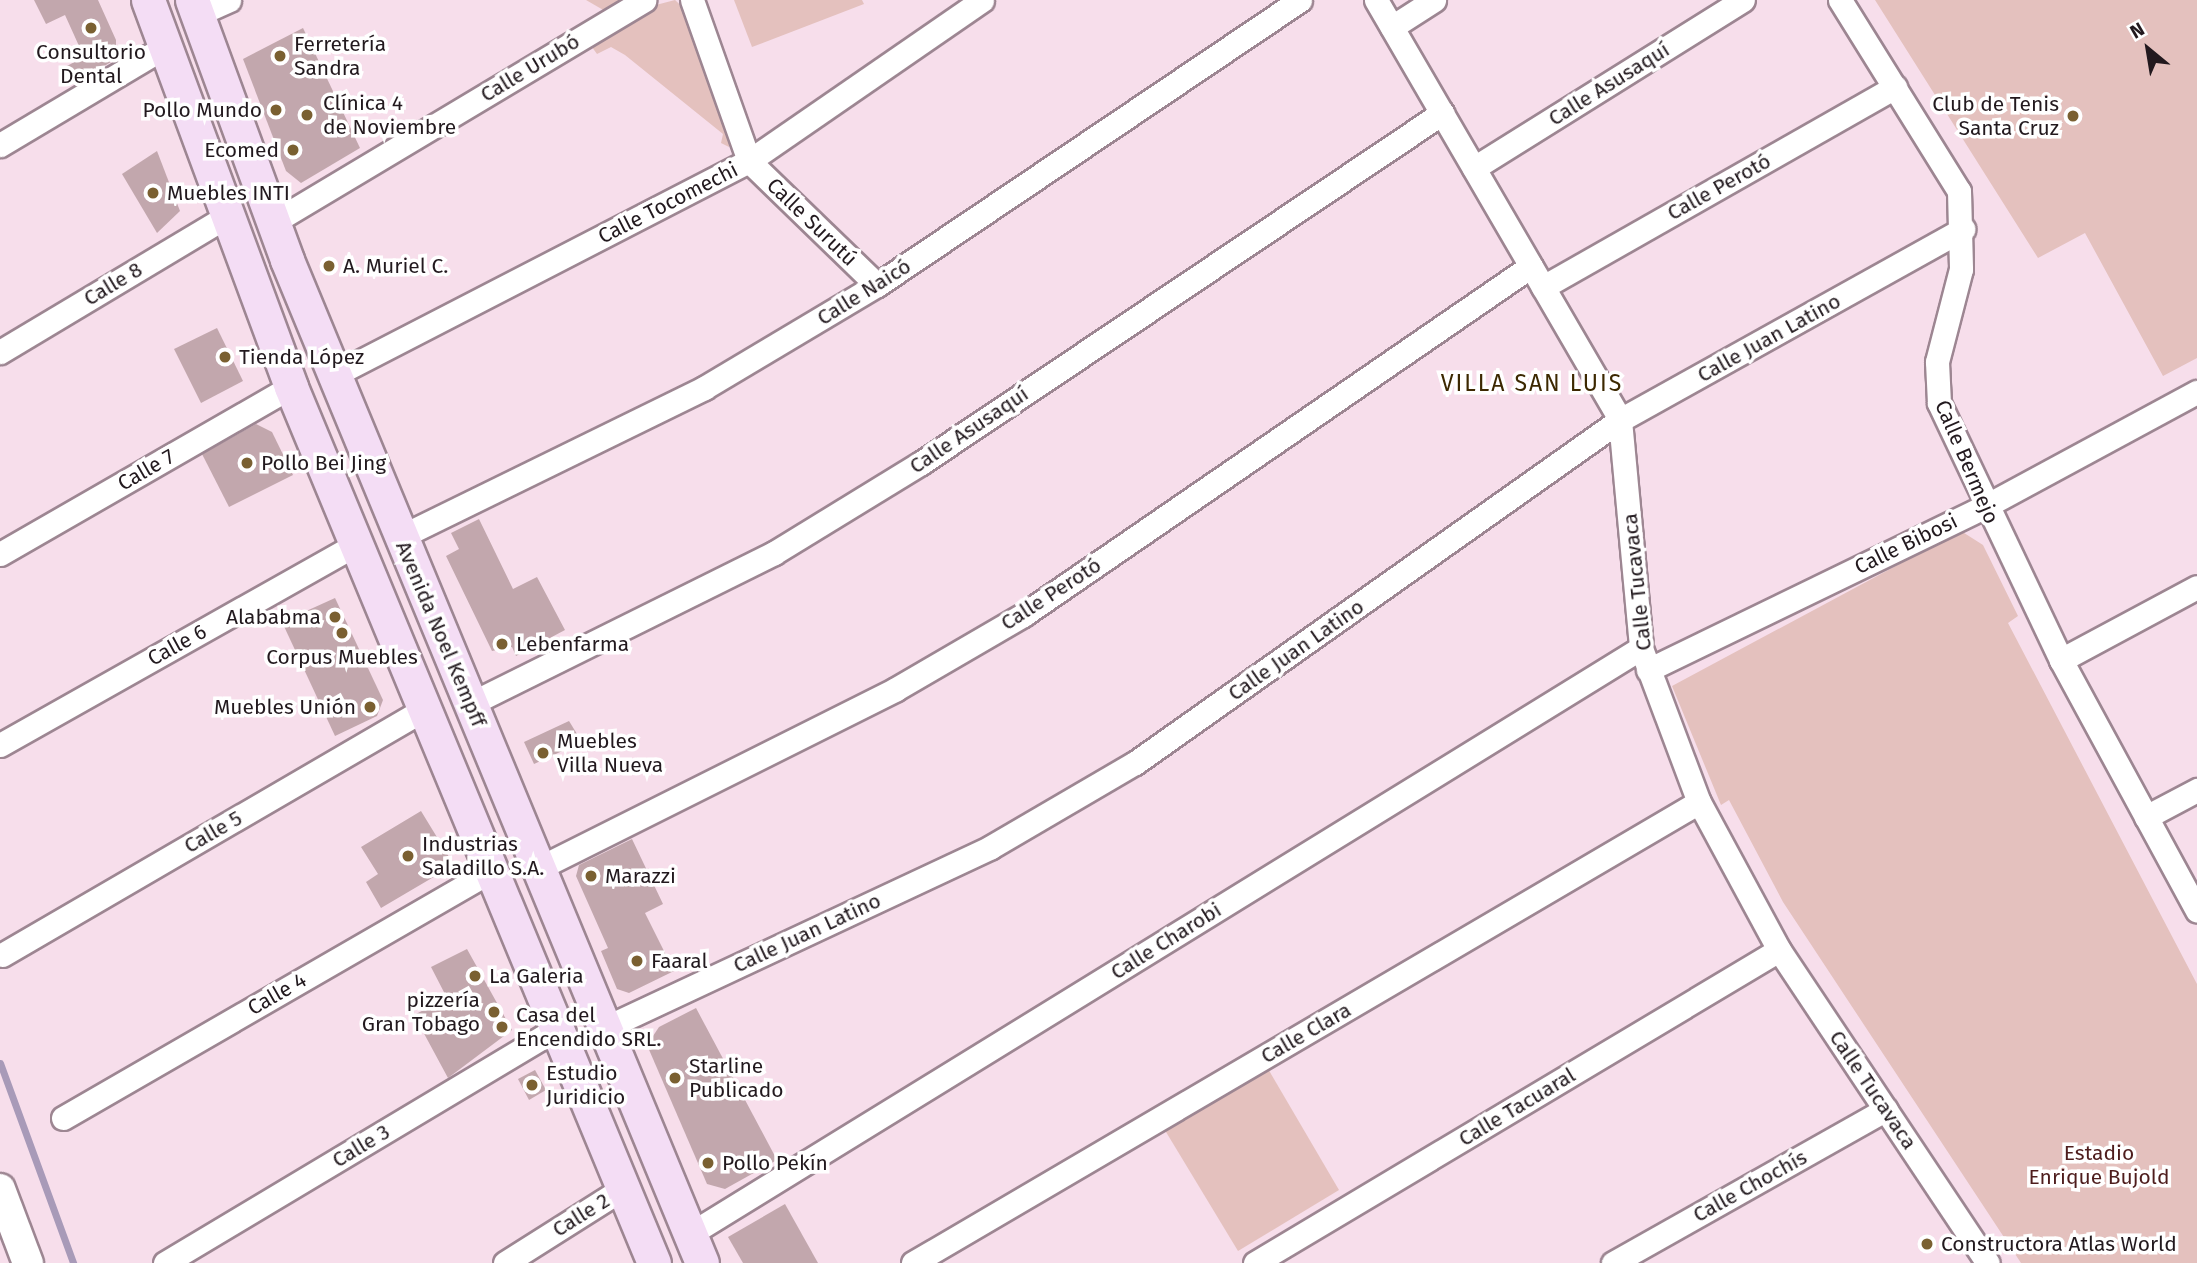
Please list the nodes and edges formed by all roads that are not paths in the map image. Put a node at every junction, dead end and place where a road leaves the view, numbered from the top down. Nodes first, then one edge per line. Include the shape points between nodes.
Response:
1 (148, 0) edge
2 (229, 0) edge
3 (644, 0) edge
4 (692, 0) edge
5 (982, 0) edge
6 (1300, 0) edge
7 (1376, 0) edge
8 (1434, 0) edge
9 (1743, 0) edge
10 (1840, 0) edge
11 (188, 5) edge
12 (1392, 27) junction
13 (166, 46) junction
14 (1895, 87) junction
15 (1442, 113) junction
16 (0, 145) edge
17 (749, 161) junction
18 (206, 163) junction
19 (1474, 168) junction
20 (227, 216) junction
21 (272, 223) junction
22 (1963, 229) junction
23 (287, 260) junction
24 (1531, 266) junction
25 (877, 285) junction
26 (1543, 286) junction
27 (0, 352) edge
28 (336, 374) junction
29 (291, 387) junction
30 (2197, 392) edge
31 (1620, 421) junction
32 (385, 502) junction
33 (1984, 506) junction
34 (400, 537) junction
35 (355, 545) junction
36 (0, 554) edge
37 (2197, 587) edge
38 (1641, 648) junction
39 (2061, 660) junction
40 (1648, 670) junction
41 (470, 704) junction
42 (429, 722) junction
43 (0, 746) edge
44 (2197, 790) edge
45 (1699, 802) junction
46 (2146, 817) junction
47 (539, 868) junction
48 (491, 871) junction
49 (2197, 911) edge
50 (1779, 950) junction
51 (2, 955) edge
52 (552, 1021) junction
53 (605, 1028) junction
54 (1886, 1109) junction
55 (63, 1118) dead end
56 (0, 1189) edge
57 (622, 1189) junction
58 (697, 1252) edge
59 (1280, 1257) edge
60 (1982, 1261) edge
61 (28, 1263) edge
62 (165, 1263) edge
63 (505, 1263) edge
64 (654, 1263) edge
65 (913, 1263) edge
66 (1255, 1263) edge
67 (1613, 1263) edge

1 - 13 main road
2 - 11 street
3 - 21 street, Calle Urubó
4 - 17 street, Calle Surutú
5 - 17 street, Calle Tocomechi
6 - 25 street, Calle Naicó
7 - 12 street, Calle Tucavaca
8 - 12 street
9 - 19 street, Calle Asusaquí
10 - 14 street, Calle Bermejo
11 - 18 main road via 190,64 205,115
11 - 21 main road, Avenida Noel Kempff
12 - 15 street, Calle Tucavaca
13 - 16 street
13 - 18 main road
14 - 22 street, Calle Bermejo via 1959,191
14 - 26 street, Calle Perotó
15 - 19 street, Calle Tucavaca
15 - 41 street, Calle Asusaquí via 921,463 796,539
17 - 25 street, Calle Surutú
17 - 28 street, Calle Tocomechi
18 - 20 main road
19 - 24 street, Calle Tucavaca
20 - 27 street, Calle 8
20 - 29 main road
21 - 23 main road, Avenida Noel Kempff
22 - 31 street, Calle Juan Latino
22 - 33 street, Calle Bermejo via 1961,269 1937,362 1939,403
23 - 28 main road, Avenida Noel Kempff
23 - 29 main road via 283,288 299,352
24 - 26 street, Calle Tucavaca
24 - 47 street, Calle Perotó via 1023,615 896,689
25 - 34 street, Calle Naicó via 704,388
26 - 31 street, Calle Tucavaca
28 - 32 main road, Avenida Noel Kempff
29 - 32 main road via 316,403 352,465
29 - 35 main road
29 - 36 street, Calle 7
30 - 33 street, Calle Bibosi
31 - 38 street, Calle Tucavaca
31 - 53 street, Calle Juan Latino via 1136,763 991,847
32 - 34 main road, Avenida Noel Kempff
33 - 39 street, Calle Bermejo
33 - 40 street, Calle Bibosi
34 - 41 main road, Avenida Noel Kempff
35 - 42 main road
35 - 43 street, Calle 6
37 - 39 street
38 - 40 street, Calle Tucavaca
38 - 58 street, Calle Charobi
39 - 46 street, Calle Bermejo
40 - 45 street, Calle Tucavaca
41 - 47 main road, Avenida Noel Kempff
42 - 47 main road via 457,752 496,836
42 - 48 main road
42 - 51 street, Calle 5
44 - 46 street
45 - 50 street, Calle Tucavaca
45 - 65 street, Calle Clara
46 - 49 street, Calle Bermejo
47 - 52 main road via 529,883 527,906
47 - 53 main road, Avenida Noel Kempff
48 - 52 main road
48 - 55 street, Calle 4
50 - 54 street, Calle Tucavaca
50 - 59 street, Calle Tacuaral
52 - 57 main road
52 - 62 street, Calle 3
53 - 58 main road, Avenida Noel Kempff
54 - 60 street, Calle Tucavaca
54 - 67 street, Calle Chochís
56 - 61 street
57 - 63 street, Calle 2
57 - 64 main road
59 - 66 street, Calle Tacuaral

